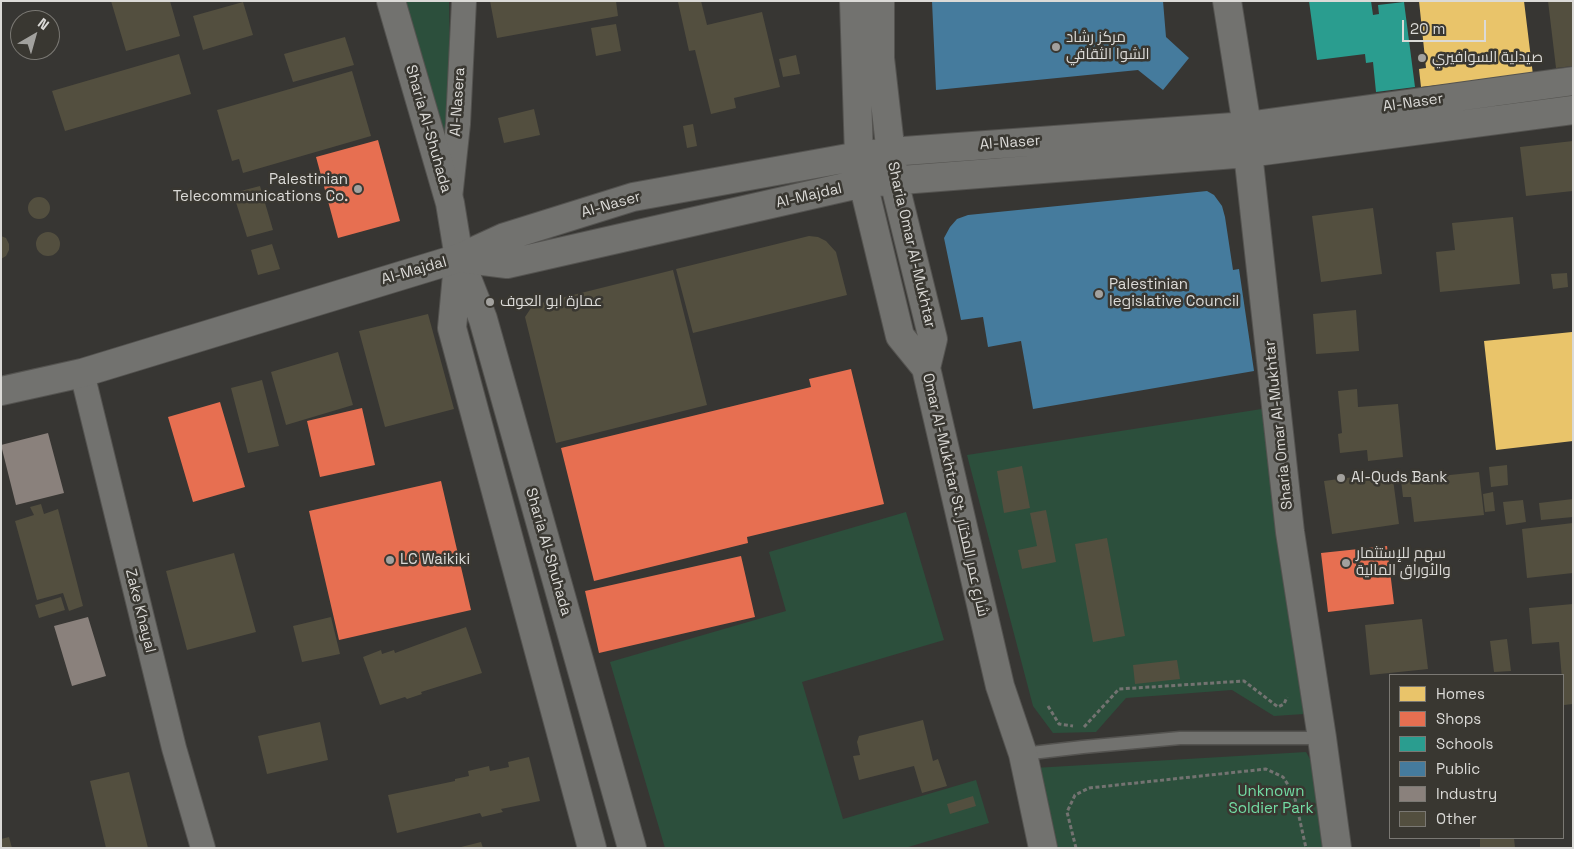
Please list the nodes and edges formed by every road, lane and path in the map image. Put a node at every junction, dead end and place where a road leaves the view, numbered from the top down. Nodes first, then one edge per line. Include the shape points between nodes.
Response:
1 (391, 1) edge
2 (464, 1) edge
3 (854, 1) edge
4 (880, 1) edge
5 (1228, 1) edge
6 (1573, 81) edge
7 (1573, 110) edge
8 (1247, 126) junction
9 (890, 152) junction
10 (1248, 152) junction
11 (859, 156) junction
12 (894, 181) junction
13 (863, 183) junction
14 (450, 203) junction
15 (459, 258) junction
16 (926, 368) junction
17 (82, 373) junction
18 (1, 391) edge
19 (1287, 689) dead end
20 (1048, 706) dead end
21 (1075, 726) dead end
22 (1083, 728) dead end
23 (1322, 738) junction
24 (1023, 754) junction
25 (203, 848) edge
26 (592, 848) edge
27 (632, 848) edge
28 (1044, 848) edge
29 (1076, 848) edge
30 (1306, 848) edge
31 (1337, 848) edge

1 - 14 main road, Sharia Al-Shuhada
2 - 14 street, Al-Nasera via 458,124
3 - 11 main road
4 - 9 main road, Sharia Omar Al-Mukhtar via 880,58
5 - 8 main road, Sharia Omar Al-Mukhtar
6 - 8 main road, Al-Naser
7 - 10 main road, Al-Naser
8 - 9 main road, Al-Naser
8 - 10 main road, Sharia Omar Al-Mukhtar
9 - 11 main road, Al-Naser
9 - 12 main road, Sharia Omar Al-Mukhtar
10 - 12 main road, Al-Naser
10 - 23 main road, Sharia Omar Al-Mukhtar via 1290,532
11 - 13 main road
11 - 15 main road, Al-Naser via 632,197 504,237
12 - 13 main road, Al-Naser
12 - 16 main road, Sharia Omar Al-Mukhtar via 932,339
13 - 15 main road, Al-Majdal via 507,264
13 - 16 main road, Omar Al-Mukhtar St. شارع عمر المختار via 900,336
14 - 15 main road, Sharia Al-Shuhada
15 - 17 main road, Al-Majdal
15 - 26 main road, Sharia Al-Shuhada via 452,328
15 - 27 main road, Sharia Al-Shuhada via 483,319
16 - 24 main road, Omar Al-Mukhtar St. شارع عمر المختار via 1000,686
17 - 18 main road, Al-Majdal
17 - 25 street, Zake Khayal via 174,748
19 - 22 path via 1284,704 1278,707 1244,681 1119,689
20 - 21 path via 1059,724
23 - 24 lane via 1180,738
23 - 31 main road, Sharia Omar Al-Mukhtar
24 - 28 main road
29 - 30 path via 1067,812 1075,795 1089,788 1266,768 1283,777 1294,794

